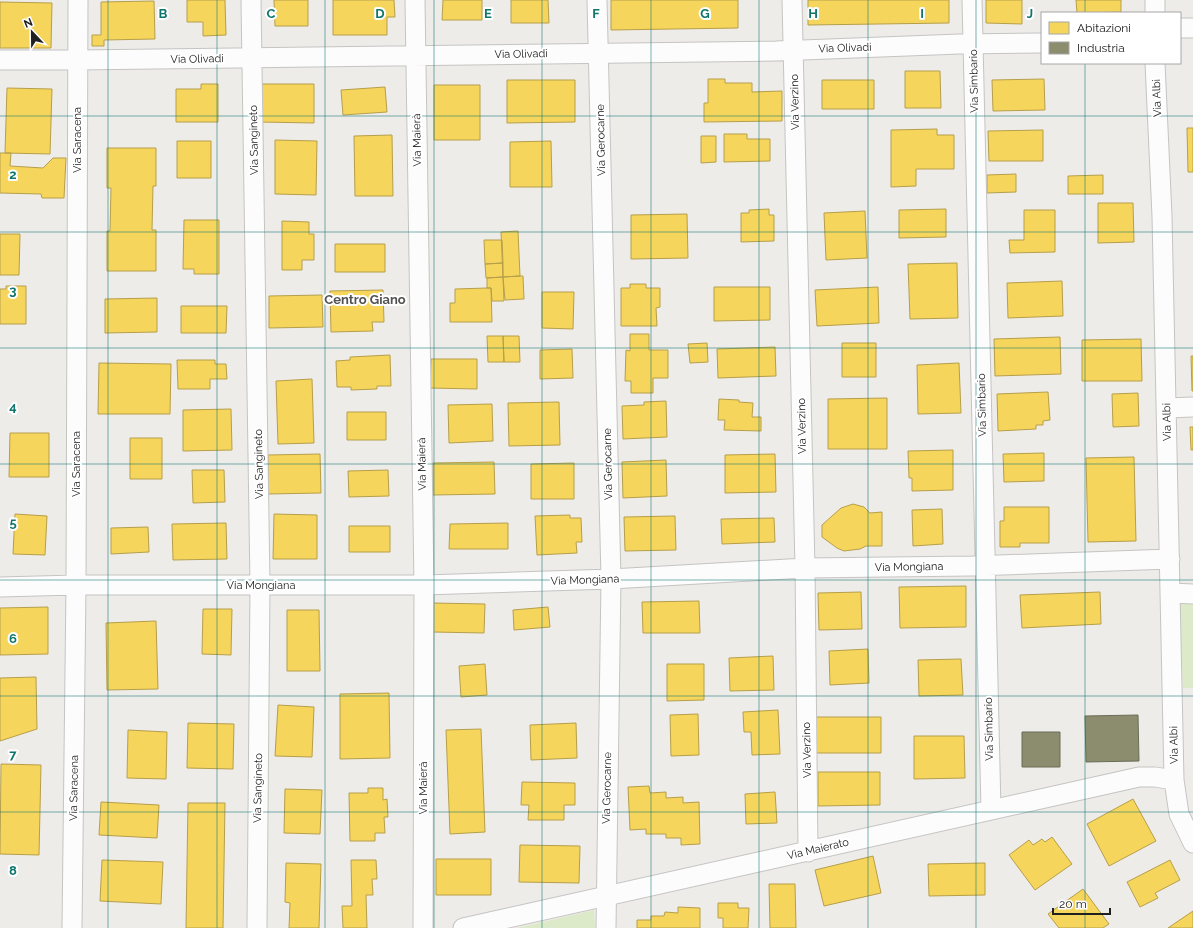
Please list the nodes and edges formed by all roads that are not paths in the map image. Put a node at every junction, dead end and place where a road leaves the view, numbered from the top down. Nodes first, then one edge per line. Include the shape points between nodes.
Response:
1 (78, 0) edge
2 (251, 0) edge
3 (415, 0) edge
4 (597, 0) edge
5 (792, 0) edge
6 (972, 0) edge
7 (1155, 0) edge
8 (1155, 12) edge
9 (1181, 28) edge
10 (1193, 28) edge
11 (973, 43) junction
12 (1041, 43) edge
13 (793, 50) junction
14 (598, 53) junction
15 (416, 56) junction
16 (252, 58) junction
17 (0, 60) edge
18 (77, 60) junction
19 (1155, 64) edge
20 (1193, 407) edge
21 (1167, 408) junction
22 (1170, 559) junction
23 (986, 565) junction
24 (805, 568) junction
25 (611, 579) junction
26 (76, 585) junction
27 (260, 585) junction
28 (424, 585) junction
29 (0, 587) edge
30 (1171, 594) junction
31 (1193, 594) edge
32 (1174, 780) junction
33 (991, 810) junction
34 (1187, 817) edge
35 (1193, 842) edge
36 (808, 852) junction
37 (606, 896) junction
38 (72, 928) edge
39 (257, 928) edge
40 (423, 928) edge
41 (463, 928) edge
42 (606, 928) edge

1 - 18 street, Via Saracena
2 - 16 street, Via Sangineto
3 - 15 street, Via Maierà
4 - 14 street, Via Gerocarne
5 - 13 street, Via Verzino
6 - 11 street, Via Simbario
7 - 8 street
9 - 10 street
11 - 12 street, Via Olivadi
11 - 13 street, Via Olivadi
11 - 23 street, Via Simbario
13 - 14 street, Via Olivadi
13 - 24 street, Via Verzino
14 - 15 street, Via Olivadi
14 - 25 street, Via Gerocarne
15 - 16 street, Via Olivadi
15 - 28 street, Via Maierà
16 - 18 street, Via Olivadi
16 - 27 street, Via Sangineto
17 - 18 street, Via Olivadi
18 - 26 street, Via Saracena
19 - 21 street, Via Albi
20 - 21 street
21 - 22 street, Via Albi
22 - 23 street, Via Mongiana
22 - 30 street, Via Albi
23 - 24 street, Via Mongiana
23 - 33 street, Via Simbario
24 - 25 street, Via Mongiana
24 - 36 street, Via Verzino
25 - 28 street, Via Mongiana
25 - 37 street, Via Gerocarne
26 - 27 street, Via Mongiana
26 - 29 street, Via Mongiana
26 - 38 street, Via Saracena
27 - 28 street, Via Mongiana
27 - 39 street, Via Sangineto
28 - 40 street, Via Maierà
30 - 31 street
30 - 32 street, Via Albi
32 - 33 street, Via Maierato via 1139,777
32 - 34 street, Via Albi via 1177,806
33 - 36 street, Via Maierato
34 - 35 street, Via Albi
36 - 37 street, Via Maierato
37 - 41 street, Via Maierato
37 - 42 street, Via Gerocarne

